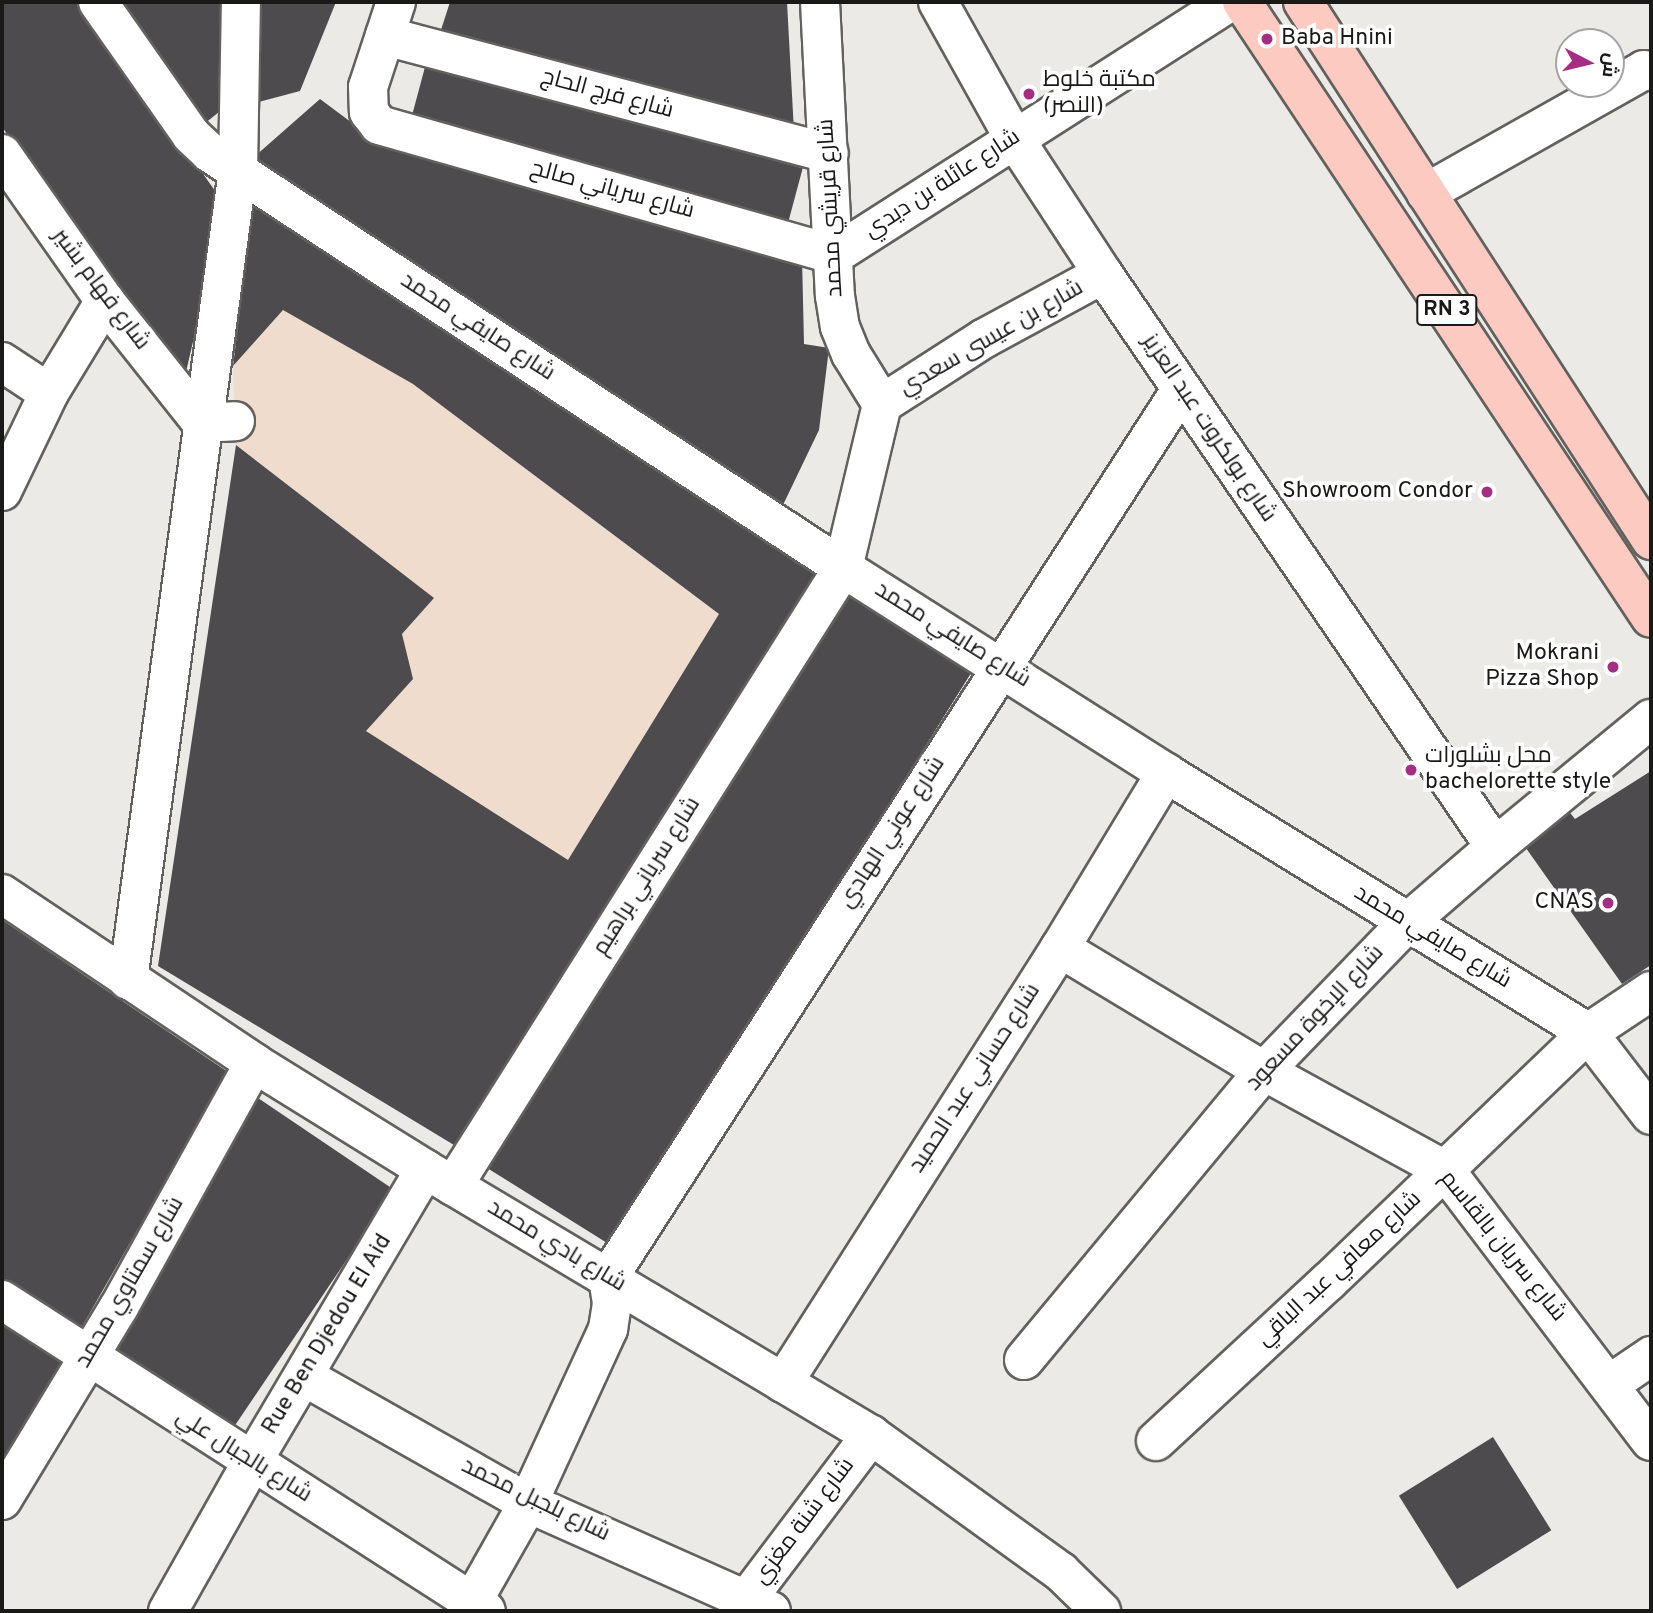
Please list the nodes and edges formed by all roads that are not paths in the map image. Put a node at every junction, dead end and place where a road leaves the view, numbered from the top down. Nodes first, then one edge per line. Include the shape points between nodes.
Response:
1 (98, 2) edge
2 (241, 2) edge
3 (820, 2) edge
4 (938, 2) edge
5 (1229, 2) edge
6 (1242, 2) edge
7 (1303, 2) edge
8 (390, 19) edge
9 (1651, 71) edge
10 (1014, 138) junction
11 (829, 153) junction
12 (2, 154) edge
13 (238, 170) junction
14 (1426, 193) junction
15 (834, 255) junction
16 (1103, 274) junction
17 (105, 301) junction
18 (2, 362) edge
19 (1181, 390) junction
20 (49, 393) junction
21 (882, 404) junction
22 (218, 422) junction
23 (2, 491) edge
24 (1651, 540) edge
25 (843, 568) junction
26 (1651, 618) edge
27 (1001, 666) junction
28 (1651, 719) edge
29 (1166, 773) junction
30 (1495, 847) junction
31 (3, 898) edge
32 (1407, 923) junction
33 (1060, 948) junction
34 (128, 980) junction
35 (1651, 991) edge
36 (1588, 1033) junction
37 (254, 1063) junction
38 (1264, 1071) junction
39 (1651, 1115) edge
40 (1445, 1170) junction
41 (439, 1178) junction
42 (608, 1278) junction
43 (2, 1300) edge
44 (1651, 1356) edge
45 (88, 1358) junction
46 (1024, 1360) dead end
47 (305, 1377) junction
48 (783, 1383) junction
49 (1611, 1384) junction
50 (871, 1435) junction
51 (1156, 1441) dead end
52 (1651, 1441) edge
53 (252, 1462) junction
54 (2, 1500) edge
55 (528, 1503) junction
56 (753, 1607) edge
57 (475, 1608) edge
58 (168, 1611) edge
59 (1101, 1611) edge

1 - 13 street, شارع صايفي محمد via 191,135
2 - 13 street
3 - 11 street, شارع قريشي محمد
4 - 10 street, شارع بولكروت عبد العزيز
5 - 10 street, شارع عائلة بن ديدي
6 - 26 main road, RN 3
7 - 14 main road, RN 3
8 - 11 street, شارع فرج الحاج
8 - 15 street, شارع سرياني صالح via 372,70 368,103 372,118 388,129
9 - 14 street via 1644,70
10 - 15 street, شارع عائلة بن ديدي
10 - 16 street, شارع بولكروت عبد العزيز
11 - 15 street, شارع قريشي محمد
12 - 17 street, شارع فهام بشير
13 - 22 street
13 - 25 street, شارع صايفي محمد
14 - 24 main road, RN 3
15 - 21 street, شارع قريشي محمد via 840,327
16 - 19 street, شارع بولكروت عبد العزيز
16 - 21 street, شارع بن عيسى سعدي via 985,338
17 - 20 street
17 - 22 street, شارع فهام بشير
18 - 20 street
19 - 27 street, شارع عوني الهادي
19 - 30 street, شارع بولكروت عبد العزيز
20 - 23 street
21 - 25 street, شارع سرياني براهيم
22 - 34 street
25 - 27 street, شارع صايفي محمد
25 - 41 street, شارع سرياني براهيم
27 - 29 street, شارع صايفي محمد
27 - 42 street, شارع عوني الهادي
28 - 30 street, شارع الإخوة مسعود
29 - 32 street, شارع صايفي محمد
29 - 33 street, شارع حساني عبد الحميد
30 - 32 street, شارع الإخوة مسعود
31 - 34 street, شارع بادي محمد
32 - 36 street, شارع صايفي محمد
32 - 38 street, شارع الإخوة مسعود
33 - 38 street, شارع سريان بالقاسم
33 - 48 street, شارع حساني عبد الحميد
34 - 37 street, شارع بادي محمد
35 - 36 street, شارع معافي عبد الباقي
36 - 39 street, شارع صايفي محمد
36 - 40 street, شارع معافي عبد الباقي
37 - 41 street, شارع بادي محمد
37 - 45 street, شارع سمتاوي محمد
38 - 40 street, شارع سريان بالقاسم
38 - 46 street, شارع الإخوة مسعود
40 - 49 street, شارع سريان بالقاسم
40 - 51 street, شارع معافي عبد الباقي
41 - 42 street, شارع بادي محمد
41 - 47 street, Rue Ben Djedou El Aid
42 - 48 street, شارع بادي محمد
42 - 55 street via 612,1303 608,1329
43 - 45 street, شارع بالجبال علي
44 - 49 street
45 - 53 street, شارع بالجبال علي
45 - 54 street, شارع سمتاوي محمد
47 - 53 street, Rue Ben Djedou El Aid
47 - 55 street, شارع بلجبل محمد
48 - 50 street, شارع بادي محمد
49 - 52 street, شارع سريان بالقاسم
50 - 56 street, شارع شنة مغزي
50 - 59 street, شارع بادي محمد via 1062,1572
53 - 57 street, شارع بالجبال علي
53 - 58 street, Rue Ben Djedou El Aid
55 - 56 street, شارع بلجبل محمد
55 - 57 street

